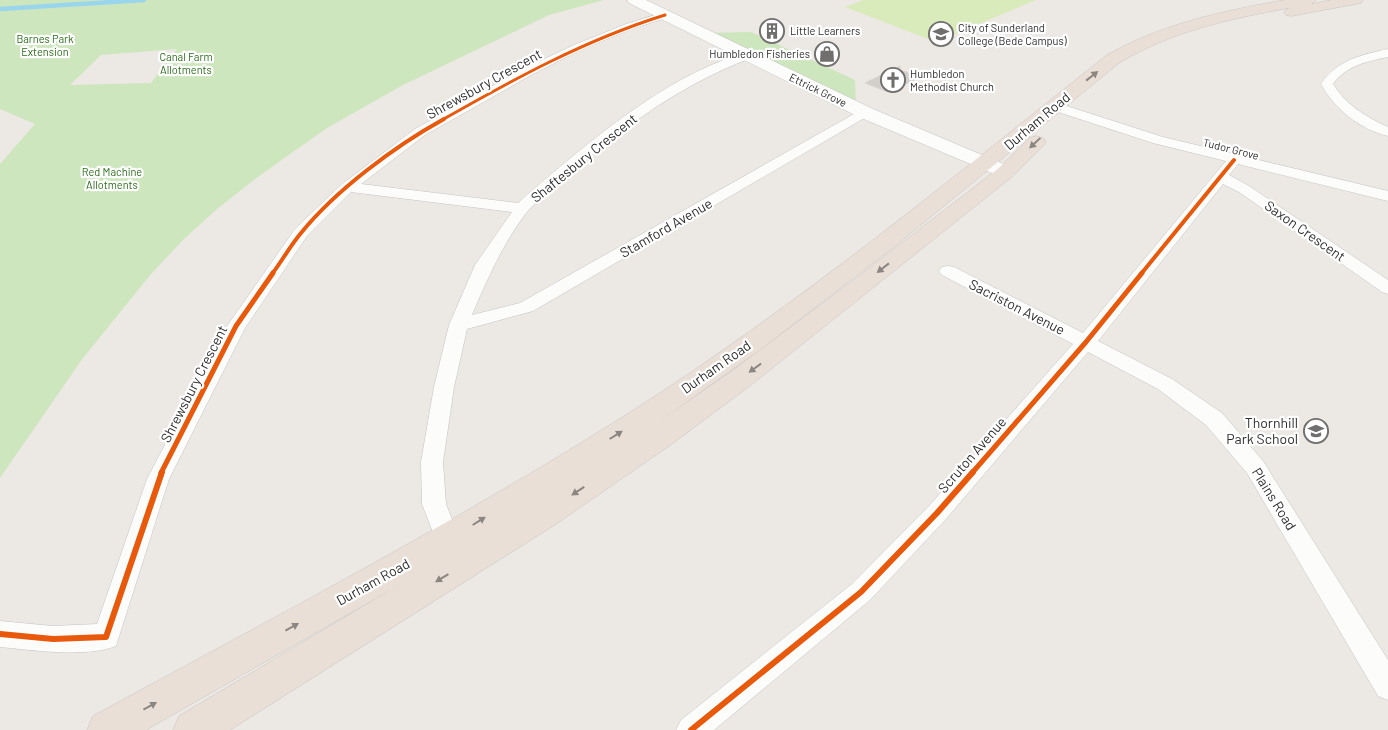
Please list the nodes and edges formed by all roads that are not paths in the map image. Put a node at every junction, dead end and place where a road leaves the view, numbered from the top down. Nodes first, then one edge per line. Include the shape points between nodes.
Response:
1 (634, 0) edge
2 (1309, 0) edge
3 (1356, 0) edge
4 (665, 15) junction
5 (1388, 52) edge
6 (747, 55) junction
7 (1063, 109) junction
8 (866, 113) junction
9 (1388, 132) edge
10 (996, 167) junction
11 (1227, 168) junction
12 (347, 187) junction
13 (1388, 196) edge
14 (522, 208) junction
15 (948, 272) dead end
16 (1388, 288) edge
17 (458, 325) junction
18 (1086, 342) junction
19 (448, 540) junction
20 (0, 634) edge
21 (1388, 686) edge
22 (107, 730) edge
23 (193, 730) edge
24 (691, 730) edge

1 - 4 street, Ettrick Grove
7 -> 2 highway, Durham Road via 1113,59 1150,39 1223,17
3 - 7 highway, Durham Road via 1204,30 1159,47
4 - 6 street, Ettrick Grove
4 - 12 street, Shrewsbury Crescent via 578,47 529,71 420,132
5 - 9 street via 1341,68 1327,84 1346,110
6 - 8 street, Ettrick Grove
6 - 14 street, Shaftesbury Crescent via 692,80 628,120
7 - 10 highway, Durham Road
7 - 11 street, Tudor Grove via 1158,140
8 - 10 street, Ettrick Grove
8 - 17 street, Stamford Avenue via 526,307
19 -> 10 highway, Durham Road via 640,420 887,241
10 -> 23 highway, Durham Road via 769,357 658,438 494,546
11 - 13 street, Tudor Grove
11 - 16 street, Saxon Crescent via 1244,188
11 - 18 street, Scruton Avenue
12 - 14 street
12 - 20 street, Shrewsbury Crescent via 301,233 236,326 158,480 106,637 53,639
14 - 17 street, Shaftesbury Crescent via 484,265
15 - 18 street, Sacriston Avenue
17 - 19 street, Shaftesbury Crescent via 432,462 434,504
18 - 21 street, Plains Road via 1165,384 1214,419 1255,467
18 - 24 street, Scruton Avenue via 937,513 861,592
22 -> 19 highway, Durham Road

